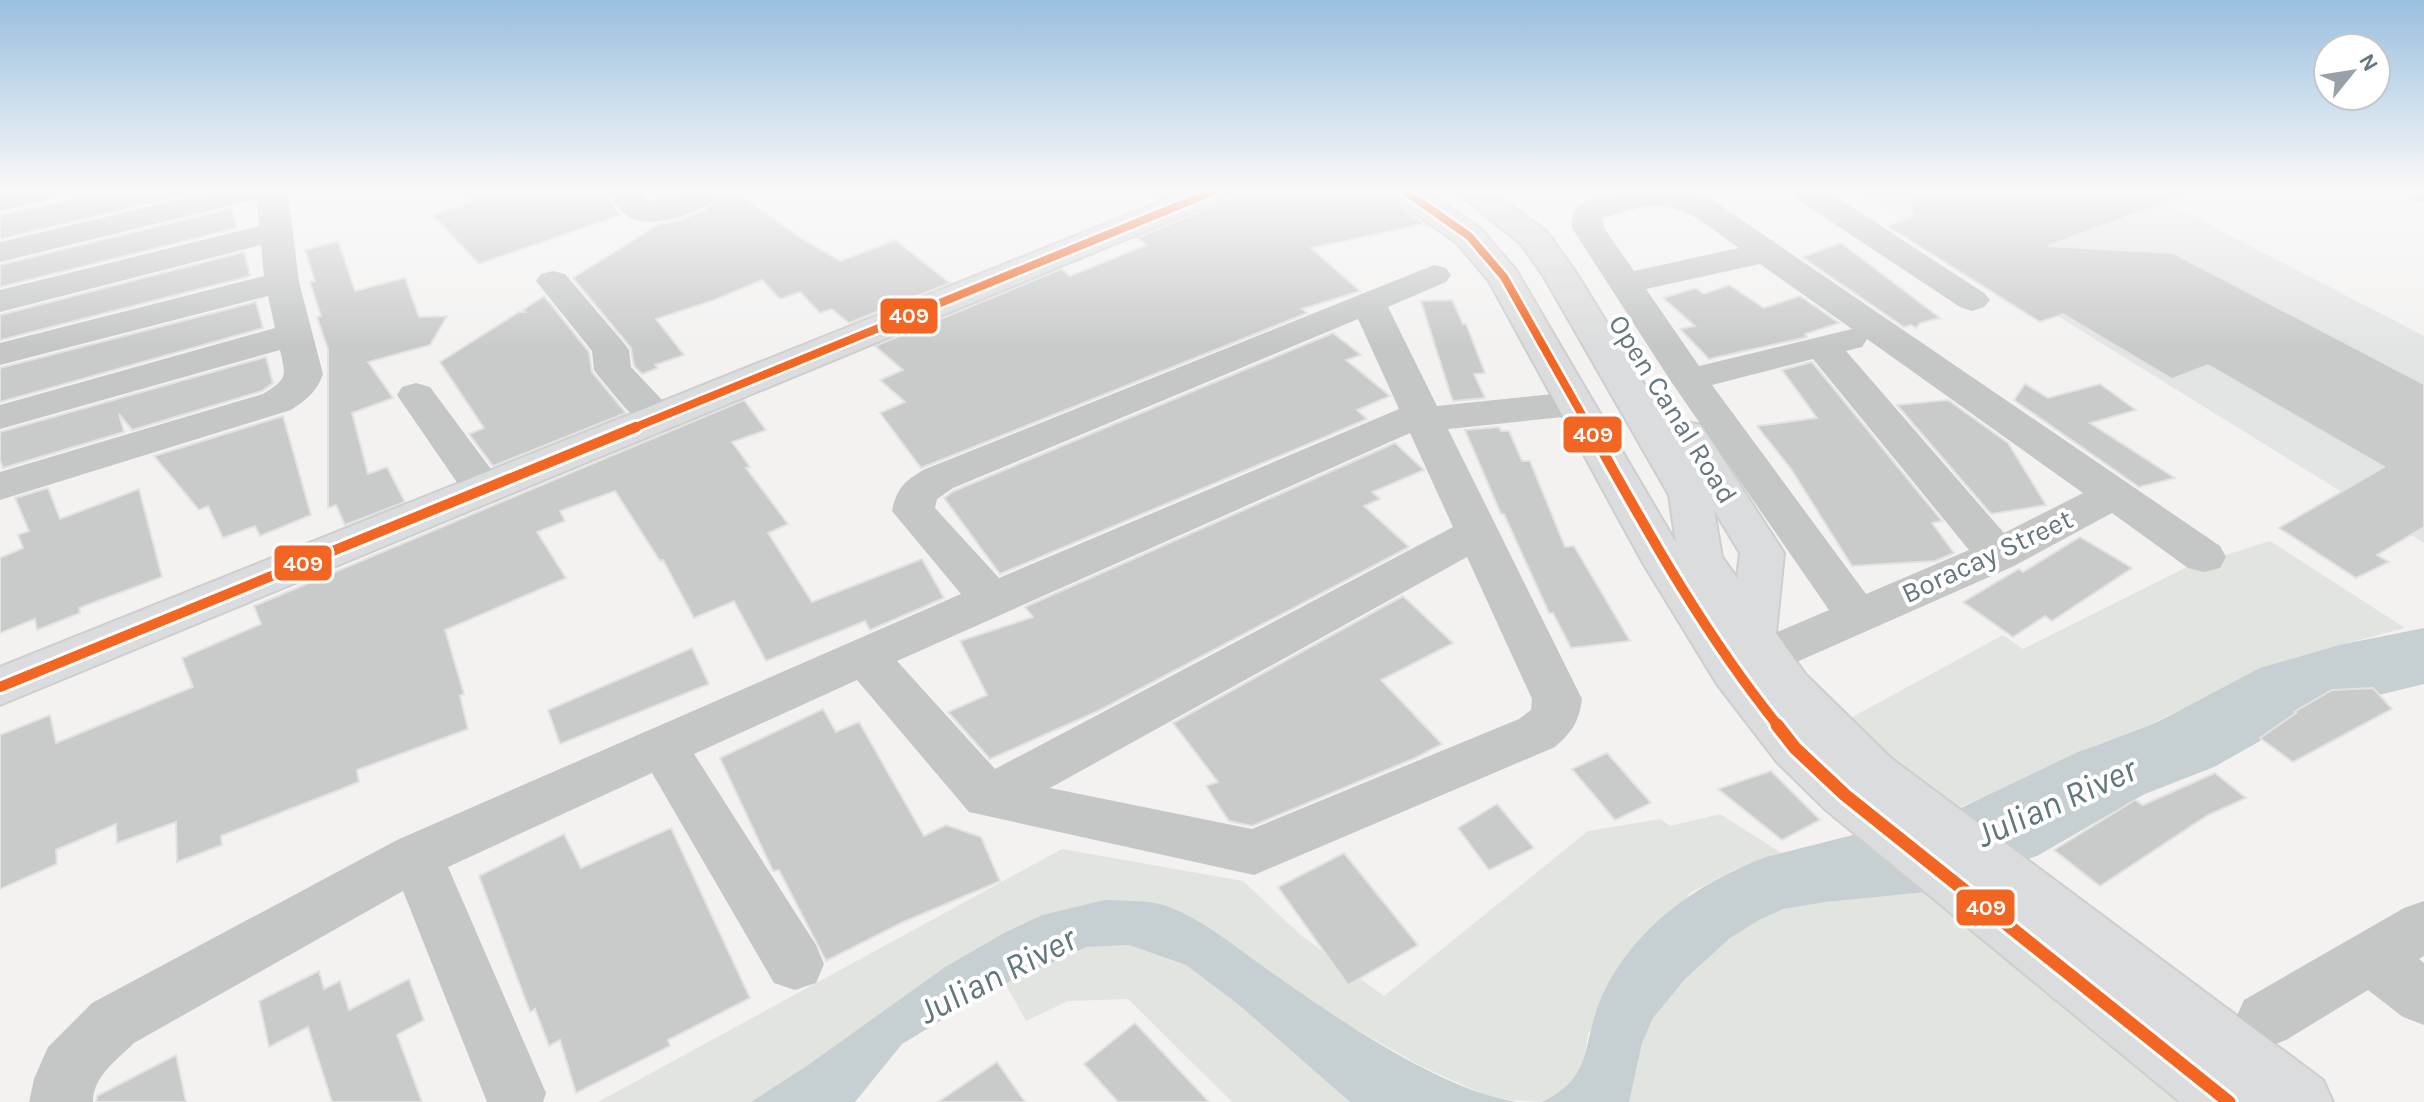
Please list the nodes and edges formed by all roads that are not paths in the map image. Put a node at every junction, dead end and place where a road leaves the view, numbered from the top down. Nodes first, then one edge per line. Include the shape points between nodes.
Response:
1 (35, 243) edge
2 (228, 243) edge
3 (278, 243) edge
4 (1075, 243) edge
5 (1474, 243) edge
6 (1507, 243) edge
7 (1538, 243) edge
8 (1566, 243) edge
9 (1599, 243) edge
10 (1755, 243) edge
11 (1886, 243) edge
12 (0, 252) edge
13 (1768, 252) junction
14 (1434, 275) dead end
15 (553, 281) dead end
16 (282, 282) junction
17 (1626, 283) junction
18 (1972, 300) dead end
19 (0, 301) edge
20 (1368, 302) junction
21 (1882, 330) junction
22 (295, 334) junction
23 (1822, 346) junction
24 (0, 354) edge
25 (1689, 380) junction
26 (1568, 394) junction
27 (416, 395) dead end
28 (1420, 410) junction
29 (0, 417) edge
30 (660, 419) junction
31 (0, 486) edge
32 (484, 490) junction
33 (2115, 494) junction
34 (1478, 532) junction
35 (1998, 555) junction
36 (2204, 557) dead end
37 (1673, 576) junction
38 (992, 599) junction
39 (1858, 616) junction
40 (1759, 646) junction
41 (864, 656) junction
42 (0, 687) edge
43 (662, 746) junction
44 (1860, 784) junction
45 (988, 797) junction
46 (416, 856) junction
47 (2006, 899) junction
48 (2424, 926) edge
49 (2371, 957) junction
50 (795, 964) dead end
51 (2424, 998) edge
52 (2265, 1020) dead end
53 (515, 1093) dead end
54 (61, 1102) edge
55 (2229, 1102) edge
56 (2301, 1102) edge

1 - 12 street
2 - 19 street
3 - 16 street
4 - 30 main road
5 - 26 main road via 1493,262
6 - 37 main road via 1660,499
7 - 40 main road via 1690,495 1700,559
8 - 40 main road, Open Canal Road via 1762,553
9 - 17 street
10 - 13 street
11 - 18 street
13 - 17 street
13 - 21 street
14 - 20 street
15 - 30 street via 610,350 613,370
16 - 22 street
16 - 24 street
17 - 25 street
20 - 28 street
20 - 38 street via 917,492 913,511
21 - 23 street
21 - 33 street
22 - 29 street
22 - 31 street via 304,374 299,388 277,402
23 - 25 street
23 - 35 street
25 - 39 street
26 - 28 street
26 - 37 main road
27 - 32 street
28 - 34 street
28 - 38 street
30 - 32 main road
32 - 42 main road
33 - 35 street, Boracay Street
33 - 36 street
34 - 45 street
34 - 45 street via 1557,699 1554,719 1537,733 1254,852
35 - 39 street, Boracay Street
37 - 44 main road via 1752,696 1795,748
38 - 41 street
39 - 40 street, Boracay Street
40 - 44 main road
41 - 43 street
41 - 45 street
43 - 46 street
43 - 50 street
44 - 47 main road
46 - 53 street
46 - 54 street via 113,1023 79,1054 59,1089
47 - 55 main road
47 - 56 main road
48 - 49 street
49 - 51 street
49 - 52 street

